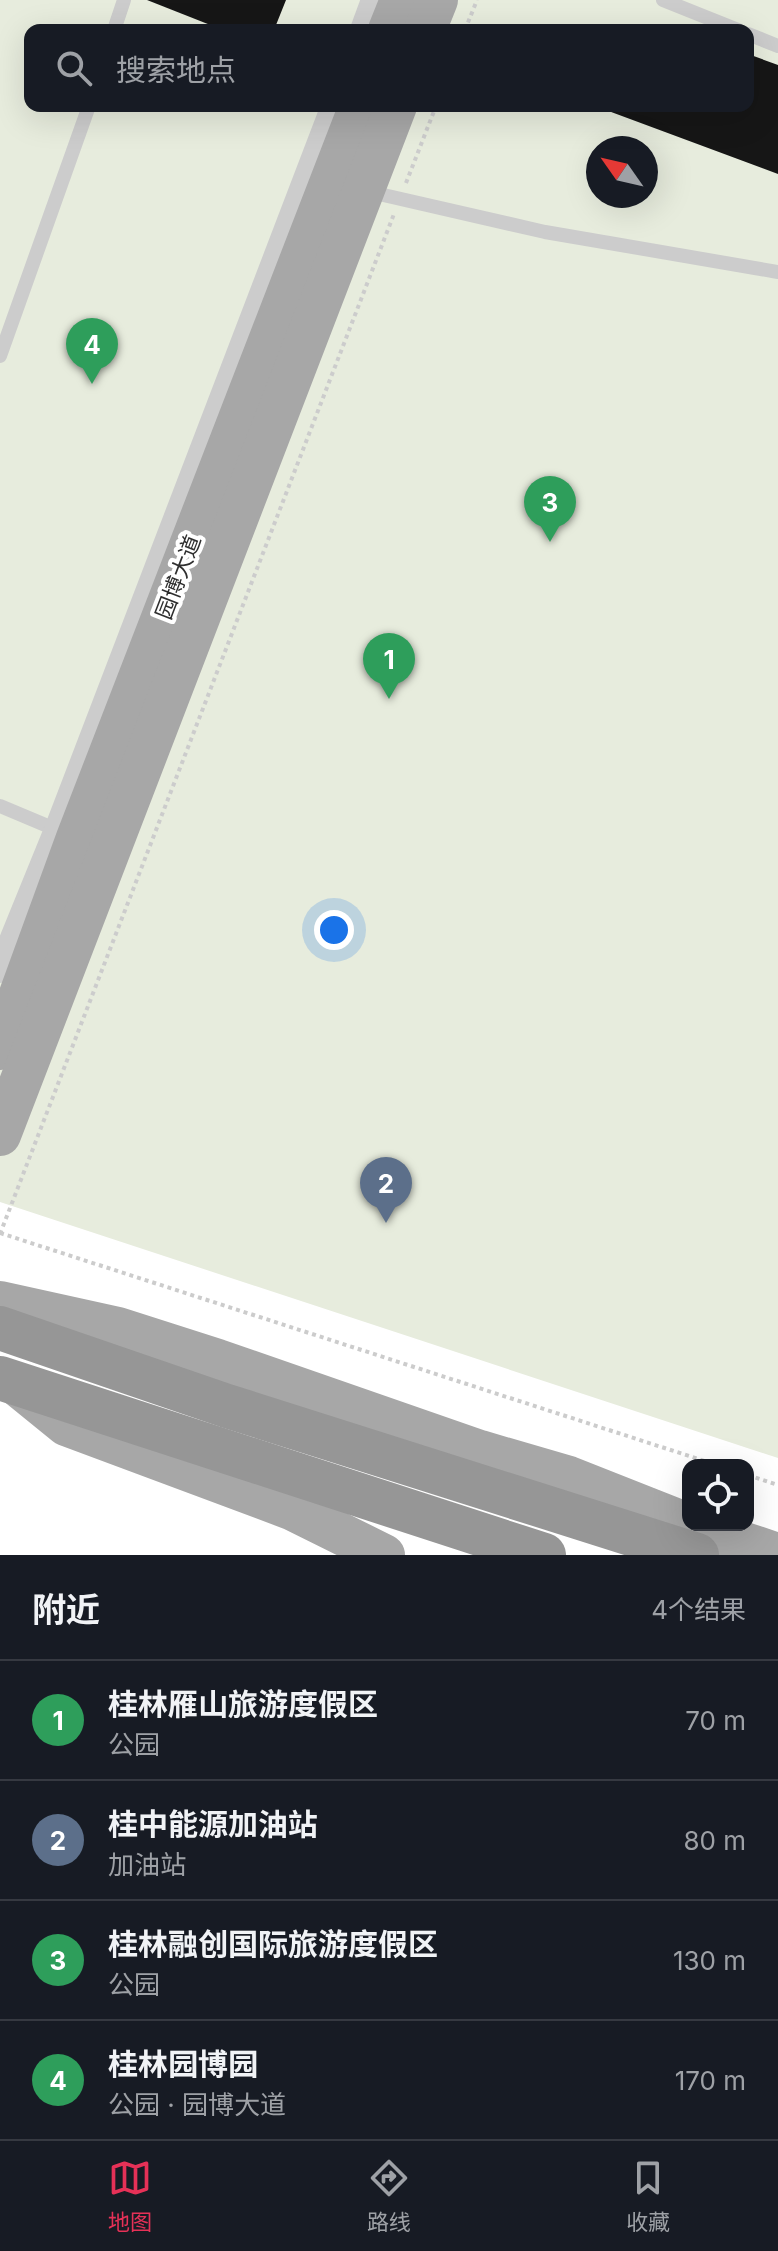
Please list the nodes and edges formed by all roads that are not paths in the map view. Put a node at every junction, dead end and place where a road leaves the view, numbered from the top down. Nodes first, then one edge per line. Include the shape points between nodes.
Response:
1 (124, 0) edge
2 (374, 0) edge
3 (401, 0) edge
4 (437, 0) edge
5 (663, 0) edge
6 (116, 24) edge
7 (365, 24) edge
8 (391, 24) edge
9 (427, 24) edge
10 (723, 24) edge
11 (754, 36) edge
12 (778, 46) edge
13 (87, 112) edge
14 (332, 112) edge
15 (360, 112) edge
16 (393, 112) edge
17 (358, 189) junction
18 (778, 272) edge
19 (0, 356) edge
20 (0, 806) edge
21 (67, 834) junction
22 (0, 970) edge
23 (0, 1049) edge
24 (0, 1135) edge
25 (0, 1302) edge
26 (0, 1328) edge
27 (7, 1381) edge
28 (682, 1522) edge
29 (707, 1531) edge
30 (778, 1554) edge
31 (384, 1555) edge
32 (544, 1555) edge
33 (697, 1555) edge

1 - 6 lane
2 - 7 street
3 - 8 main road
4 - 9 main road
5 - 10 lane
11 - 12 lane
13 - 19 lane
14 - 21 street
15 - 17 main road, 园博大道
16 - 17 main road
17 - 18 lane via 545,232
17 - 21 main road, 园博大道
17 - 24 main road
20 - 21 lane
21 - 22 street
21 - 23 main road, 园博大道
25 - 28 main road via 118,1328 218,1360 569,1477
26 - 33 highway
27 - 31 main road via 66,1425 291,1509
27 - 32 highway
29 - 30 main road

